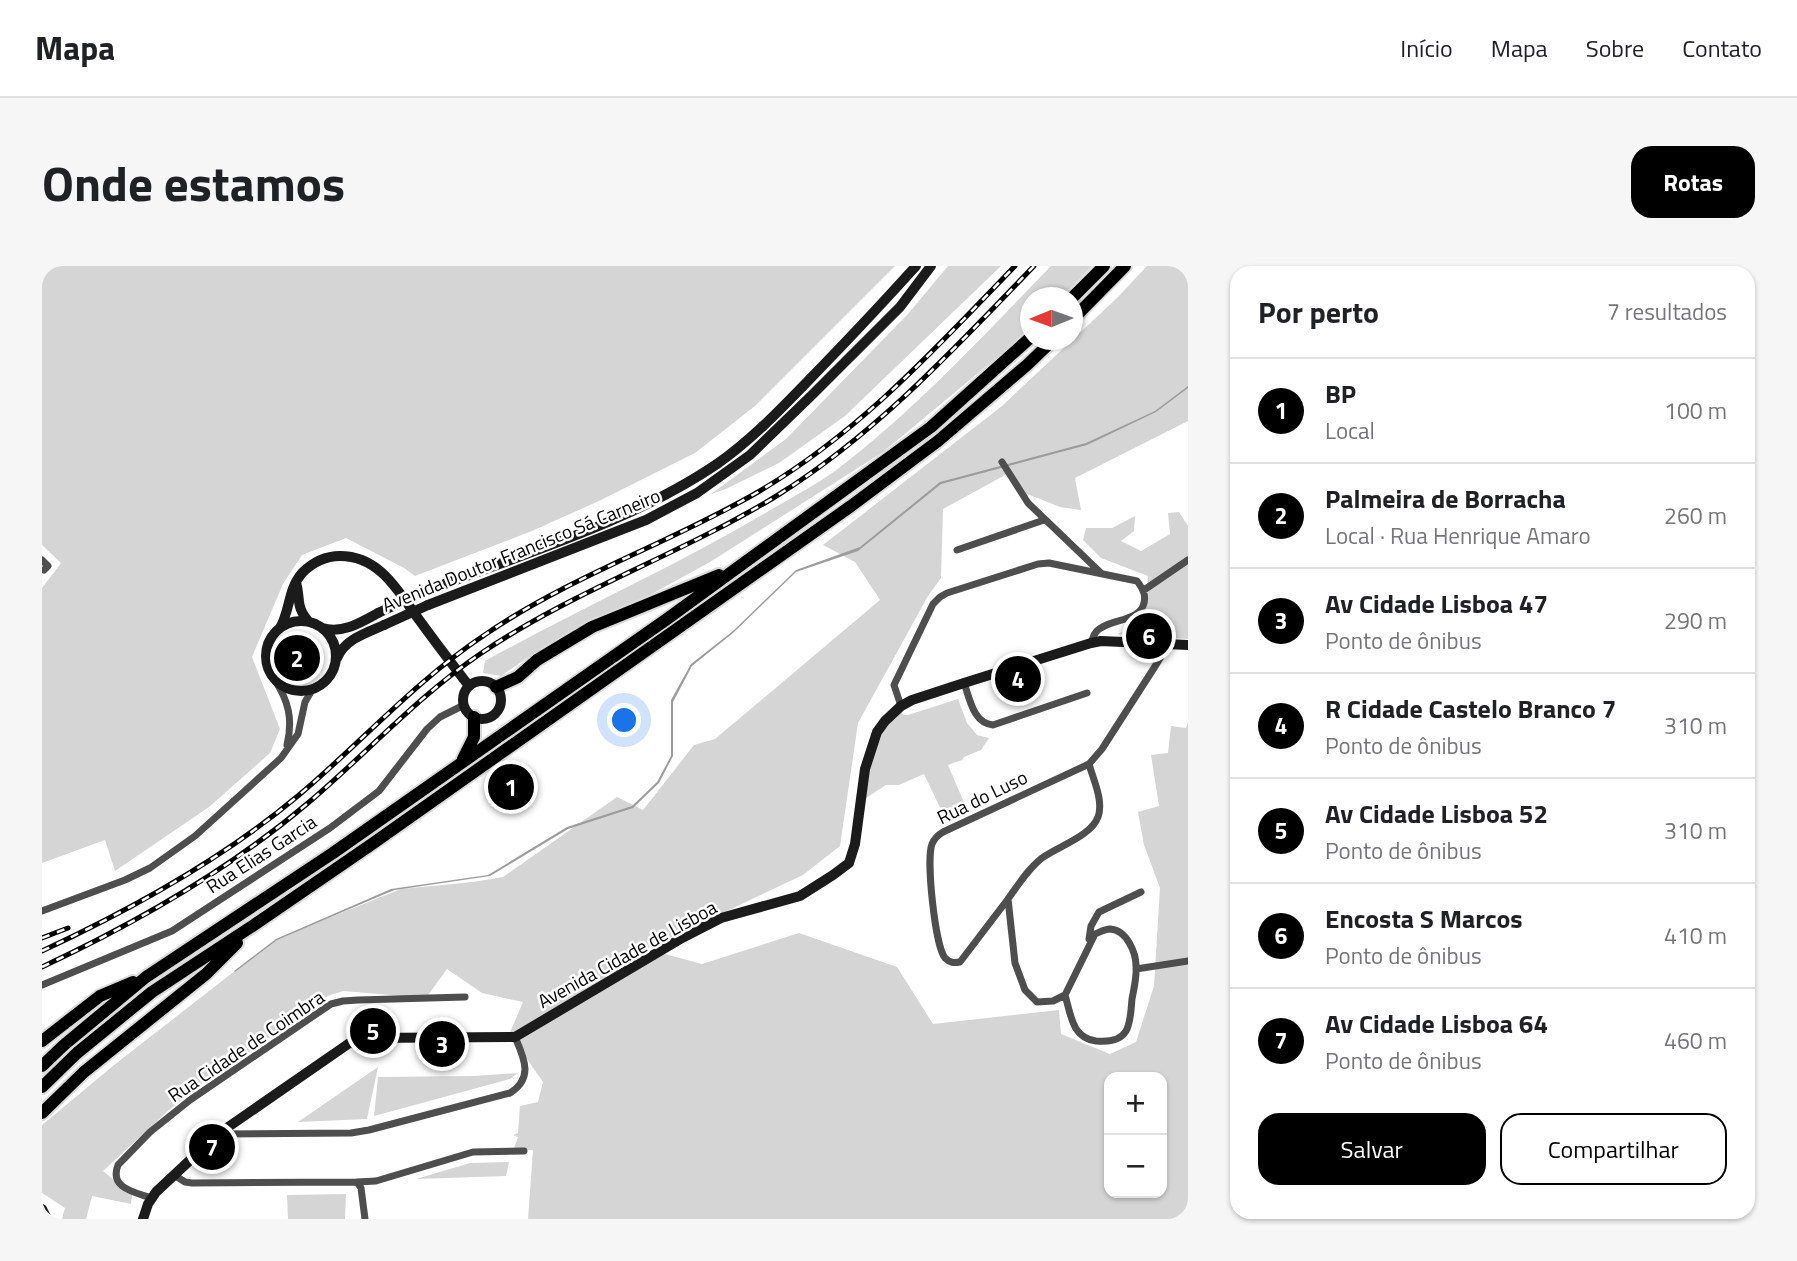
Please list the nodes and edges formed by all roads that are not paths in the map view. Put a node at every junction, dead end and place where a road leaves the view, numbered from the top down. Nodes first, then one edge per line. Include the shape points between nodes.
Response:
1 (916, 266) edge
2 (931, 266) edge
3 (1104, 266) edge
4 (1125, 266) edge
5 (1083, 288) edge
6 (1083, 310) edge
7 (1020, 348) edge
8 (1043, 350) edge
9 (1002, 462) dead end
10 (1044, 520) junction
11 (957, 551) dead end
12 (1188, 559) edge
13 (42, 560) edge
14 (738, 567) junction
15 (44, 570) dead end
16 (1101, 573) junction
17 (296, 582) junction
18 (1146, 588) junction
19 (309, 622) junction
20 (280, 628) junction
21 (321, 628) junction
22 (1096, 642) junction
23 (1165, 644) junction
24 (1188, 645) edge
25 (335, 662) junction
26 (274, 679) junction
27 (964, 683) junction
28 (469, 686) junction
29 (496, 687) junction
30 (312, 690) junction
31 (1087, 693) dead end
32 (464, 705) junction
33 (901, 706) junction
34 (474, 717) junction
35 (285, 753) junction
36 (462, 761) junction
37 (1089, 764) junction
38 (1141, 892) dead end
39 (1008, 899) junction
40 (42, 911) edge
41 (254, 925) junction
42 (1088, 946) junction
43 (1188, 961) edge
44 (1136, 969) junction
45 (146, 977) junction
46 (42, 985) edge
47 (1065, 995) junction
48 (465, 997) dead end
49 (70, 1019) junction
50 (515, 1037) junction
51 (42, 1041) edge
52 (42, 1048) edge
53 (42, 1066) edge
54 (42, 1087) edge
55 (42, 1113) edge
56 (218, 1134) junction
57 (524, 1151) dead end
58 (174, 1175) junction
59 (357, 1182) junction
60 (151, 1198) junction
61 (42, 1209) edge
62 (47, 1219) edge
63 (143, 1219) edge
64 (365, 1219) edge

1 - 21 main road, Avenida Doutor Francisco Sá Carneiro, bridge via 755,433 680,487 641,508 421,593 346,629
2 - 25 main road, Avenida Doutor Francisco Sá Carneiro, bridge via 900,307 813,395 750,455 697,493 646,520 384,625 346,644
3 - 5 highway
4 - 6 highway
7 - 14 highway via 931,427
8 - 41 highway via 938,441 851,506
9 - 10 street
10 - 11 street
10 - 16 street
12 - 18 street
13 - 15 street via 48,566
14 - 29 highway via 592,627
14 - 36 highway
16 - 18 street via 1137,581
16 - 33 street via 1038,564 940,597 894,685
17 - 19 main road via 299,608
17 - 20 main road
17 - 28 main road via 325,558 346,556 367,562 401,593
18 - 22 street via 1141,611 1096,632
19 - 20 main road via 294,621
19 - 21 main road
20 - 26 main road via 266,652
21 - 25 main road via 333,643
22 - 23 main road
22 - 27 main road
23 - 24 main road
23 - 37 street via 1154,668
25 - 30 main road via 327,679
26 - 30 main road via 291,690
26 - 35 street via 289,709
27 - 31 street via 979,720 993,725
27 - 33 main road
28 - 29 main road via 486,681
28 - 32 main road
29 - 34 main road via 501,699 498,711 487,718
30 - 35 street via 298,734
32 - 34 main road
32 - 46 street, Rua Elias Garcia via 440,717 379,791 330,828 172,931
33 - 50 main road, Avenida Cidade de Lisboa via 877,732 865,769 849,863 800,896 721,918 682,938
34 - 36 highway via 474,737
35 - 40 street via 213,822 167,857 125,880
36 - 45 highway
37 - 39 street via 1100,803 1093,826 1041,859
37 - 39 street, Rua do Luso via 943,832 933,842 930,864 935,926 947,961 960,962
38 - 42 street via 1099,912
39 - 47 street via 1015,963 1026,990 1037,1002
41 - 54 highway via 152,992
41 - 55 highway via 206,974 84,1072
42 - 44 street via 1095,934 1116,930 1126,937
42 - 47 street
43 - 44 street
44 - 47 street via 1129,1021 1118,1038 1089,1040 1079,1034 1072,1025
45 - 49 highway via 100,996
45 - 53 highway
48 - 60 street, Rua Cidade de Coimbra via 331,1004 190,1100 118,1165 116,1178 121,1185
49 - 51 highway
49 - 52 highway
50 - 56 main road via 365,1038 351,1042
50 - 56 street via 526,1071 510,1093 351,1133
56 - 58 main road
57 - 59 street via 473,1152 376,1181
58 - 59 street via 192,1183
58 - 60 main road
59 - 64 street
60 - 63 main road
61 - 62 main road

